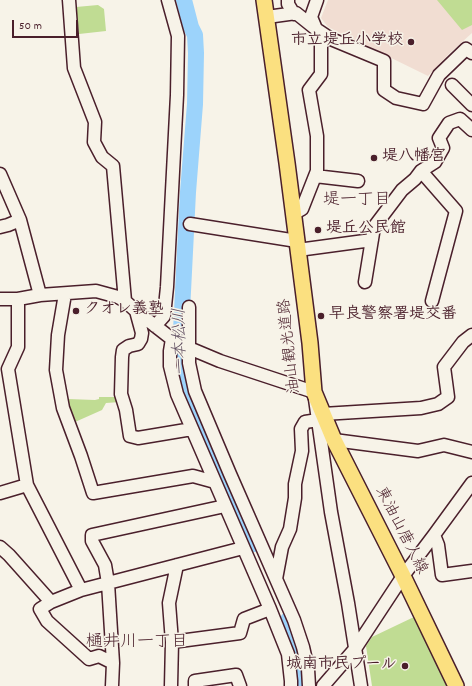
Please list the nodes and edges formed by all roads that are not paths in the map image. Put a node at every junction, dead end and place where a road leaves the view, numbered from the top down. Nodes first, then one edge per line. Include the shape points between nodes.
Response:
1 (69, 0) edge
2 (168, 0) edge
3 (264, 0) edge
4 (288, 0) edge
5 (317, 0) edge
6 (294, 14) junction
7 (267, 17) junction
8 (316, 30) junction
9 (472, 53) edge
10 (452, 85) dead end
11 (472, 105) edge
12 (472, 130) edge
13 (422, 171) junction
14 (0, 174) edge
15 (315, 176) junction
16 (358, 181) dead end
17 (293, 214) junction
18 (20, 220) junction
19 (190, 224) dead end
20 (0, 227) edge
21 (372, 240) junction
22 (297, 246) junction
23 (366, 282) dead end
24 (65, 294) junction
25 (40, 295) junction
26 (0, 299) edge
27 (18, 299) junction
28 (125, 301) junction
29 (432, 302) dead end
30 (189, 307) dead end
31 (136, 311) junction
32 (155, 326) junction
33 (472, 334) edge
34 (181, 344) junction
35 (314, 392) junction
36 (321, 417) junction
37 (192, 429) junction
38 (334, 440) junction
39 (472, 452) edge
40 (215, 482) junction
41 (472, 483) edge
42 (26, 485) junction
43 (0, 493) edge
44 (225, 506) junction
45 (434, 535) junction
46 (0, 547) edge
47 (243, 548) junction
48 (177, 565) junction
49 (472, 571) edge
50 (403, 576) junction
51 (276, 580) junction
52 (108, 583) junction
53 (81, 590) junction
54 (51, 602) junction
55 (270, 609) junction
56 (172, 642) junction
57 (355, 649) junction
58 (113, 663) junction
59 (112, 686) edge
60 (171, 686) edge
61 (195, 686) edge
62 (240, 686) edge
63 (291, 686) edge
64 (309, 686) edge
65 (324, 686) edge
66 (361, 686) edge
67 (456, 686) edge

1 - 28 street via 74,68 95,122 94,142 102,157 114,166
2 - 32 street via 178,36 177,95 167,287 164,316
3 - 7 main road, 油山観光道路
4 - 6 street
5 - 8 street via 311,16
6 - 7 street
6 - 8 street
7 - 17 main road, 油山観光道路
8 - 9 street via 384,61 384,90 396,98 423,104 439,76 466,49
8 - 15 street via 321,39 321,74 309,90 317,136
10 - 11 street
12 - 13 street via 460,119 449,123 439,138 444,148 435,162
13 - 21 street via 402,190 374,227
13 - 29 street via 456,211
14 - 18 street
15 - 16 street
15 - 17 street via 302,209
17 - 22 main road, 油山観光道路
18 - 20 street
18 - 25 street
19 - 22 street
21 - 22 street
21 - 23 street
22 - 35 main road, 油山観光道路
24 - 25 street
24 - 28 street via 96,292
24 - 40 street via 58,335 56,370 63,408 93,493 193,476
25 - 27 street
26 - 27 street
27 - 42 street via 18,347 8,369
28 - 31 street
30 - 34 street
31 - 32 street
31 - 37 street via 142,333 141,339 138,344 123,350 122,357 122,394 130,436 138,438
32 - 34 street
33 - 36 street via 444,367 448,397 438,404 421,408
34 - 35 street via 220,361
34 - 37 street via 170,351 170,366 177,394
34 - 51 street via 189,363 195,391
35 - 36 main road, 東油山唐人線
36 - 38 main road, 東油山唐人線
36 - 51 street via 305,422 301,429 302,451 295,484 292,522 282,547
36 - 57 street via 331,512
37 - 40 street
38 - 39 street via 418,451 444,445
38 - 50 main road, 東油山唐人線
40 - 44 street
41 - 45 street
42 - 43 street
42 - 53 street
44 - 47 street
44 - 52 street via 92,535 105,565
45 - 49 street via 442,575
45 - 50 street
46 - 54 street
47 - 48 street
47 - 55 street
48 - 52 street
48 - 56 street via 169,603
50 - 57 street
50 - 67 main road, 東油山唐人線
51 - 64 street via 303,648
52 - 53 street
52 - 58 street
53 - 54 street
54 - 58 street via 40,609 47,621 89,659 99,656
55 - 56 street via 244,619 240,634
55 - 63 street via 288,654
56 - 60 street
57 - 65 street
57 - 66 street
58 - 59 street
61 - 62 street via 194,681 236,674

